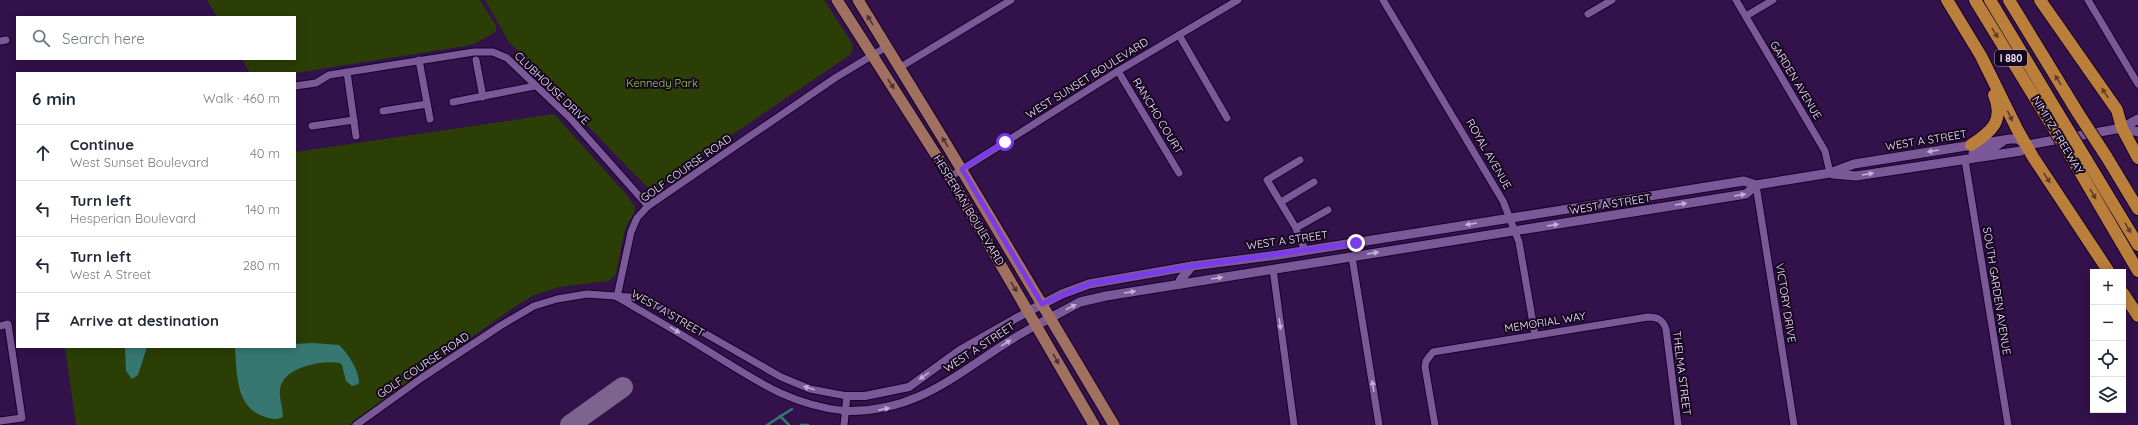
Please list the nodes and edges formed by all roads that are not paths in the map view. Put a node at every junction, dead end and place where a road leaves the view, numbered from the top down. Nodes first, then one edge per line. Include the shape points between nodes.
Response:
1 (837, 0) edge
2 (858, 0) edge
3 (1011, 0) edge
4 (1238, 0) edge
5 (1383, 0) edge
6 (1612, 0) edge
7 (1736, 0) edge
8 (1773, 0) edge
9 (1947, 0) edge
10 (1975, 0) edge
11 (1990, 0) edge
12 (2009, 0) edge
13 (2040, 0) edge
14 (2088, 0) edge
15 (1588, 14) dead end
16 (1746, 16) junction
17 (1964, 29) junction
18 (1179, 35) junction
19 (886, 47) junction
20 (872, 54) junction
21 (419, 60) junction
22 (476, 60) dead end
23 (899, 68) junction
24 (1118, 71) junction
25 (347, 72) junction
26 (2138, 84) edge
27 (296, 86) edge
28 (535, 86) junction
29 (483, 97) junction
30 (453, 102) dead end
31 (427, 104) junction
32 (383, 111) dead end
33 (2052, 114) junction
34 (1227, 118) dead end
35 (2138, 119) edge
36 (354, 120) junction
37 (430, 120) dead end
38 (312, 126) dead end
39 (2122, 128) junction
40 (2138, 132) edge
41 (356, 136) dead end
42 (2005, 140) junction
43 (1971, 145) junction
44 (2027, 145) junction
45 (2138, 158) edge
46 (1300, 160) dead end
47 (1965, 160) junction
48 (962, 169) junction
49 (1179, 173) dead end
50 (1830, 173) junction
51 (950, 177) junction
52 (1314, 182) dead end
53 (1756, 185) junction
54 (1281, 202) junction
55 (648, 206) junction
56 (2138, 209) edge
57 (1328, 210) dead end
58 (1510, 218) junction
59 (1296, 228) junction
60 (1514, 231) junction
61 (2122, 244) junction
62 (2138, 245) edge
63 (1306, 251) junction
64 (2138, 253) edge
65 (1278, 255) junction
66 (1352, 257) junction
67 (1192, 266) junction
68 (1273, 269) junction
69 (2107, 269) edge
70 (2138, 271) edge
71 (1179, 284) junction
72 (617, 297) junction
73 (2126, 298) edge
74 (1042, 304) junction
75 (1029, 311) junction
76 (2138, 316) edge
77 (1051, 318) junction
78 (1664, 323) joint
79 (1037, 325) junction
80 (0, 326) edge
81 (1535, 335) junction
82 (847, 396) junction
83 (846, 411) junction
84 (0, 421) edge
85 (356, 425) edge
86 (844, 425) edge
87 (1094, 425) edge
88 (1114, 425) edge
89 (1294, 425) edge
90 (1379, 425) edge
91 (1435, 425) edge
92 (1678, 425) edge
93 (1794, 425) edge
94 (2008, 425) edge

1 - 20 main road, HESPERIAN BOULEVARD
19 -> 2 main road, HESPERIAN BOULEVARD
3 - 23 street
4 - 18 street, WEST SUNSET BOULEVARD
5 - 58 street, ROYAL AVENUE via 1503,200
6 - 15 street
7 - 16 street, GARDEN AVENUE
8 - 16 street
9 - 17 highway
10 -> 33 highway, NIMITZ FREEWAY / I 880
11 - 33 highway, I 880
56 -> 12 highway, I 880, bridge
39 -> 13 highway via 2117,110
14 - 26 street
16 - 50 street, GARDEN AVENUE via 1825,151
17 - 43 highway via 1998,109 1994,126 1988,134
17 -> 44 highway via 1981,56
18 - 24 street, WEST SUNSET BOULEVARD
18 - 34 street
19 - 20 street, GOLF COURSE ROAD
19 - 23 main road, HESPERIAN BOULEVARD
20 -> 51 main road, HESPERIAN BOULEVARD
20 - 55 street, GOLF COURSE ROAD
21 - 25 street, CLUBHOUSE DRIVE
21 - 28 street, CLUBHOUSE DRIVE via 474,52 493,52 507,58
21 - 31 street
22 - 29 street
48 -> 23 main road, HESPERIAN BOULEVARD
24 - 48 street, WEST SUNSET BOULEVARD
24 - 49 street, RANCHO COURT
25 - 27 street, CLUBHOUSE DRIVE via 329,75 316,83
25 - 36 street
28 - 29 street
28 - 55 street, CLUBHOUSE DRIVE via 570,118
29 - 30 street
31 - 32 street
31 - 37 street
33 -> 61 highway, NIMITZ FREEWAY / I 880, bridge via 2073,160
33 -> 62 highway, I 880, bridge via 2086,159
35 - 39 main road, WEST A STREET
36 - 38 street
36 - 41 street
39 - 40 main road, WEST A STREET
39 - 44 main road, WEST A STREET
39 - 45 highway
42 - 43 main road, WEST A STREET
42 - 44 main road, WEST A STREET via 2017,140
42 - 47 main road via 1990,150 1974,153
43 -> 50 main road, WEST A STREET via 1854,164
44 - 47 main road, WEST A STREET via 2021,151
44 -> 69 highway
46 - 54 street via 1267,180
50 -> 47 main road, WEST A STREET via 1856,176
47 - 94 street, SOUTH GARDEN AVENUE
48 - 51 street, WEST SUNSET BOULEVARD
48 - 74 main road, HESPERIAN BOULEVARD
50 - 53 main road, WEST A STREET
51 -> 75 main road, HESPERIAN BOULEVARD
52 - 54 street
53 - 58 main road, WEST A STREET via 1744,181
60 -> 53 main road, WEST A STREET via 1746,194
53 - 93 street, VICTORY DRIVE
54 - 59 street
55 - 72 street, GOLF COURSE ROAD via 637,218 631,232
57 - 59 street
58 - 60 street, ROYAL AVENUE
58 -> 63 main road, WEST A STREET
59 - 63 street
66 -> 60 main road, WEST A STREET
60 - 81 street, ROYAL AVENUE via 1519,242
61 - 64 highway
61 - 70 highway, NIMITZ FREEWAY / I 880
63 - 65 main road, WEST A STREET
65 - 67 main road, WEST A STREET
65 - 68 main road
66 - 68 main road, WEST A STREET
90 -> 66 street
67 - 71 main road
67 - 74 main road, WEST A STREET via 1089,284
71 -> 68 main road, WEST A STREET
68 -> 89 street
77 -> 71 main road, WEST A STREET via 1092,299
82 -> 72 street, WEST A STREET via 810,389 781,377 642,298
72 -> 83 street, WEST A STREET via 776,392 809,405
72 - 85 street, GOLF COURSE ROAD via 587,294 534,306 423,377
73 - 76 highway
74 - 75 main road, WEST A STREET
74 - 77 main road, HESPERIAN BOULEVARD
75 - 79 main road, HESPERIAN BOULEVARD
75 -> 82 street, WEST A STREET via 960,350 909,387 865,396
77 - 79 main road, WEST A STREET
77 - 88 main road, HESPERIAN BOULEVARD
78 - 81 street, MEMORIAL WAY via 1658,318 1648,317
78 - 92 street, THELMA STREET
83 -> 79 street, WEST A STREET via 884,409 919,398 946,384 975,362
79 -> 87 main road, HESPERIAN BOULEVARD
80 - 84 street via 8,324 22,418
81 - 91 street, MEMORIAL WAY via 1439,350 1429,356 1425,368
82 - 83 street
83 - 86 street

